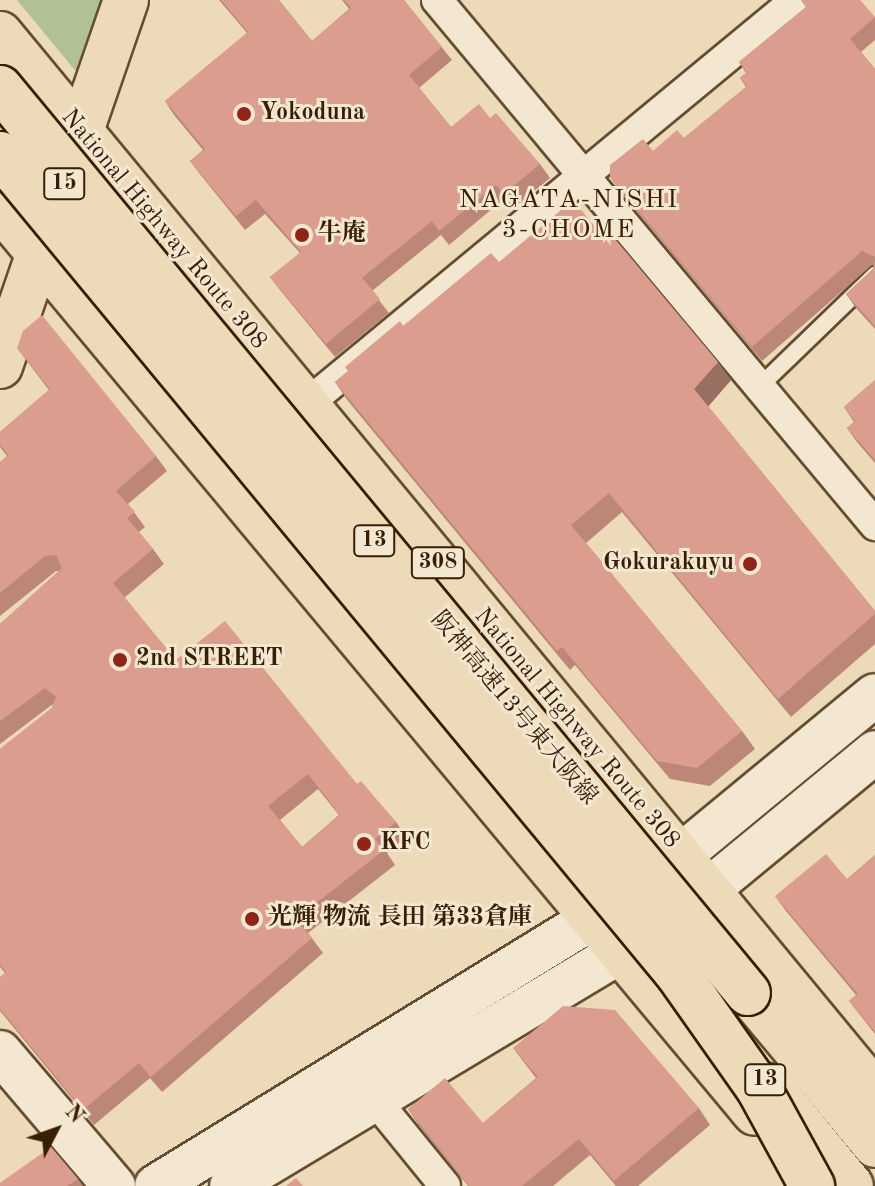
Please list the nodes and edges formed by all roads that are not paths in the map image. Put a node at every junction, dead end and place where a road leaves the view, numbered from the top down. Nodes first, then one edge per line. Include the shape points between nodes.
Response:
1 (126, 0) edge
2 (437, 0) edge
3 (796, 0) edge
4 (0, 34) edge
5 (0, 88) edge
6 (82, 134) junction
7 (0, 154) edge
8 (585, 174) junction
9 (0, 207) edge
10 (39, 254) junction
11 (875, 275) edge
12 (0, 366) edge
13 (760, 386) junction
14 (307, 404) junction
15 (875, 525) edge
16 (875, 695) edge
17 (875, 752) edge
18 (681, 855) junction
19 (709, 889) junction
20 (593, 918) junction
21 (621, 952) junction
22 (678, 974) junction
23 (0, 1052) edge
24 (362, 1084) junction
25 (875, 1093) edge
26 (875, 1145) edge
27 (114, 1186) edge
28 (156, 1186) edge
29 (231, 1186) edge
30 (445, 1186) edge
31 (814, 1186) edge
32 (851, 1186) edge

1 - 6 main road, 15
2 - 8 street
3 - 8 street
4 - 6 main road, National Highway Route 308 / 308
5 - 26 main road, 阪神高速13号東大阪線 / 13, bridge
6 - 10 main road, 15
6 - 14 main road, National Highway Route 308 / 308
7 - 22 main road, 阪神高速13号東大阪線 / 13, bridge
8 - 13 street
8 - 14 street
9 - 10 main road
10 - 12 main road, 15
10 - 20 main road
11 - 13 lane
13 - 15 street
14 - 18 main road, National Highway Route 308 / 308
16 - 18 street
17 - 19 street
18 - 19 main road, National Highway Route 308 / 308
18 - 20 street
19 - 21 street
19 - 25 main road, National Highway Route 308 / 308
20 - 21 main road
20 - 24 street
21 - 24 street
21 - 31 main road
22 - 31 main road, bridge via 759,1089
22 - 32 main road, 阪神高速13号東大阪線 / 13, bridge
23 - 27 street
24 - 28 street
24 - 29 street
24 - 30 street

